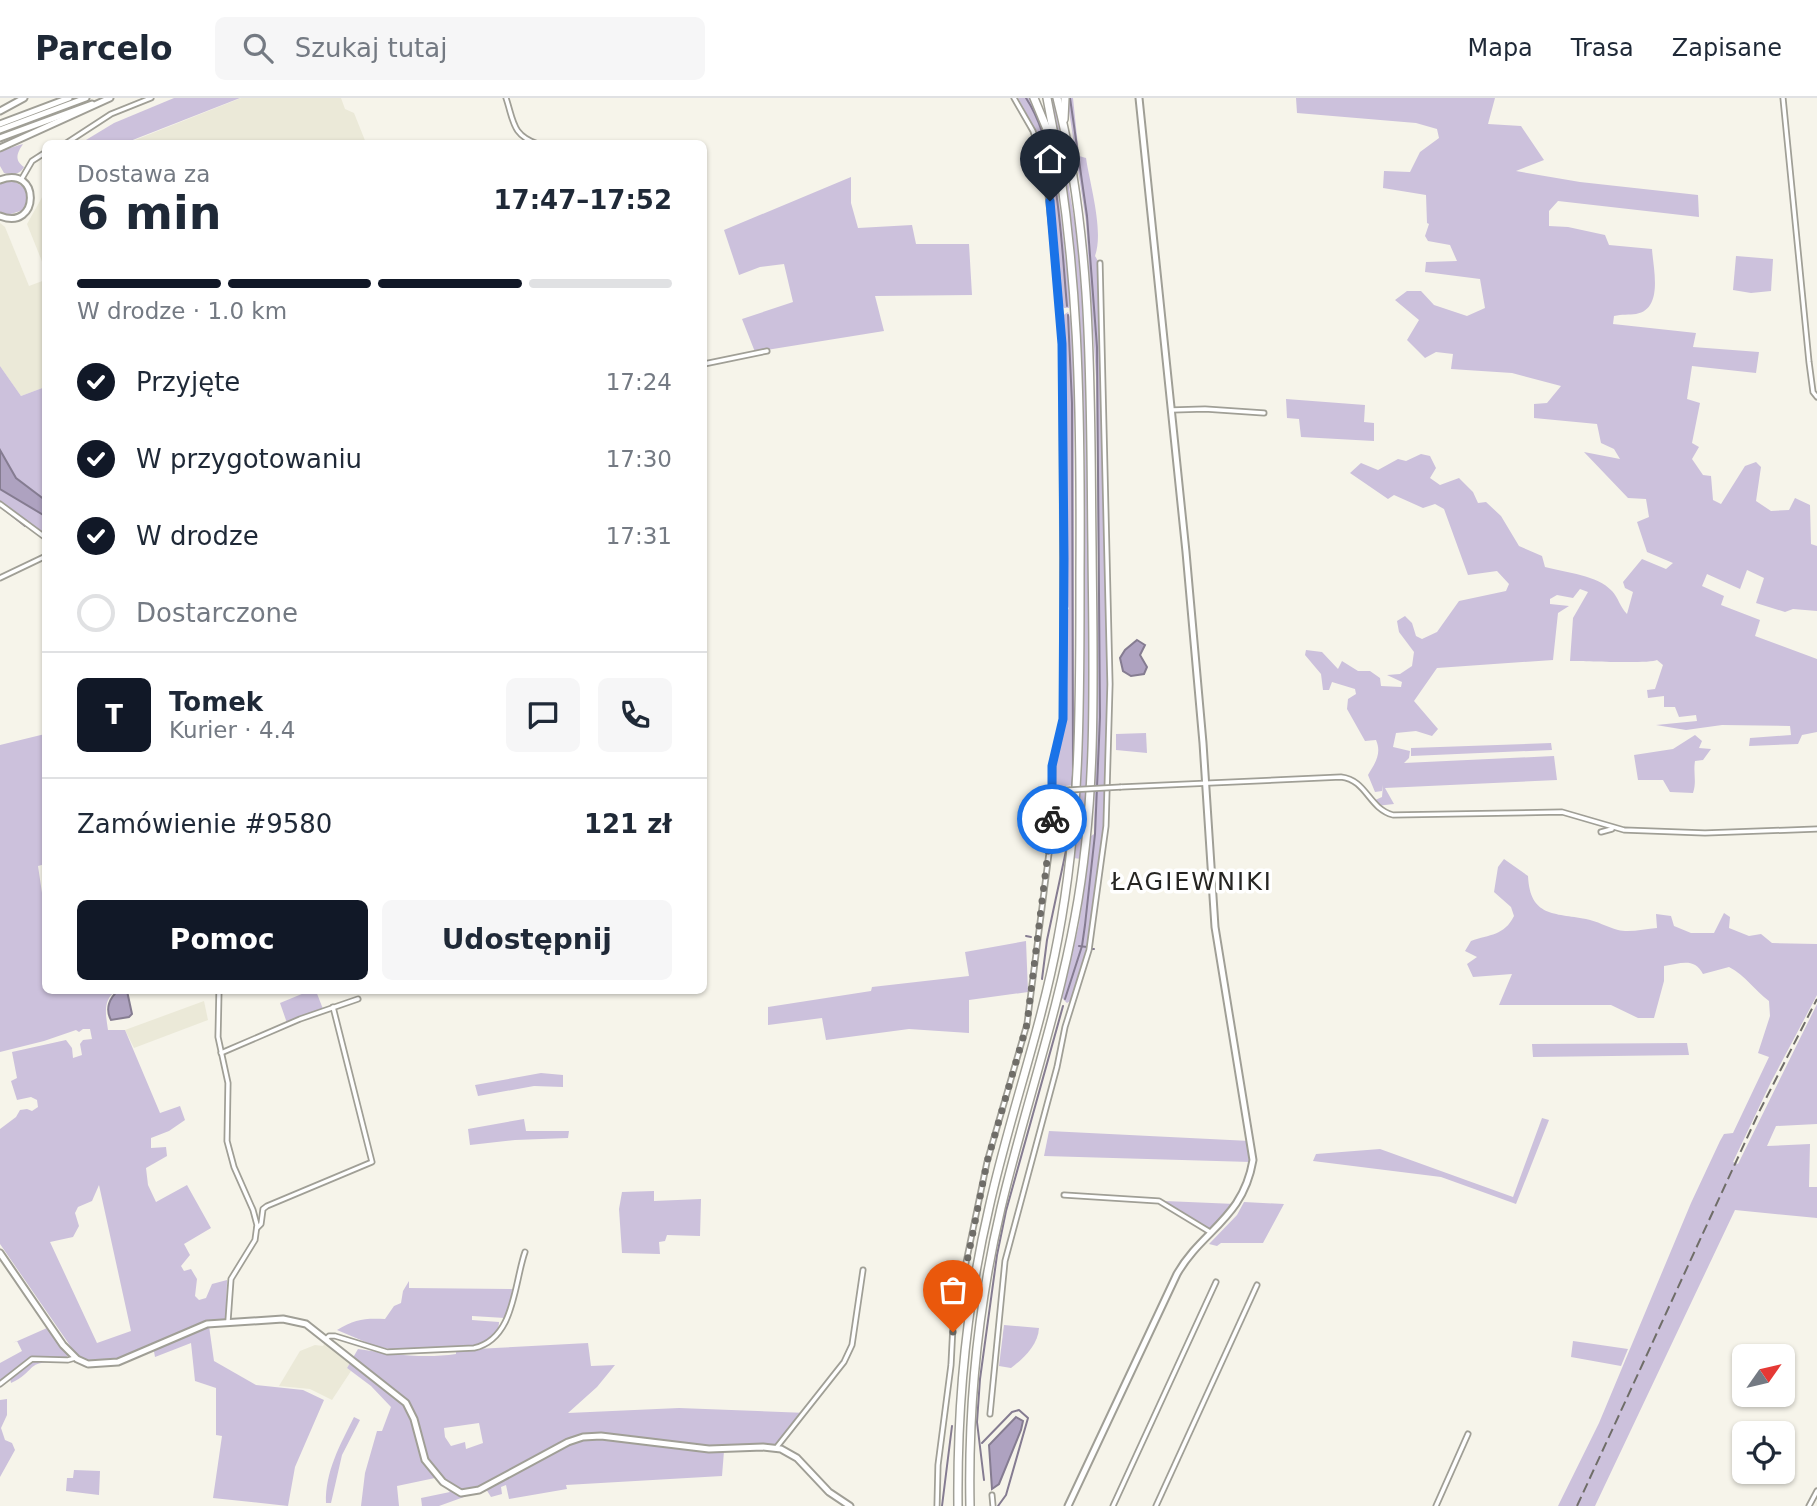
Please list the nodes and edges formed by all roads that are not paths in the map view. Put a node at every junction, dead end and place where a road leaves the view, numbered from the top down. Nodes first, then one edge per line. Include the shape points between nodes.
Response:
1 (24, 98) edge
2 (69, 98) edge
3 (86, 98) edge
4 (109, 98) edge
5 (151, 98) edge
6 (506, 98) edge
7 (1014, 98) edge
8 (1034, 98) edge
9 (1046, 98) edge
10 (1057, 98) edge
11 (1065, 98) edge
12 (1139, 98) edge
13 (1783, 98) edge
14 (0, 111) edge
15 (0, 124) edge
16 (1064, 127) junction
17 (0, 130) edge
18 (0, 138) edge
19 (71, 140) edge
20 (525, 140) edge
21 (0, 148) edge
22 (42, 155) edge
23 (1058, 158) junction
24 (1, 177) edge
25 (21, 180) junction
26 (0, 216) edge
27 (1100, 263) dead end
28 (767, 351) dead end
29 (707, 363) edge
30 (1817, 397) edge
31 (1172, 410) junction
32 (1264, 413) dead end
33 (0, 504) edge
34 (42, 535) edge
35 (42, 558) edge
36 (0, 578) edge
37 (1206, 784) junction
38 (1052, 790) junction
39 (1613, 828) junction
40 (1817, 830) edge
41 (1601, 832) dead end
42 (219, 994) edge
43 (358, 999) dead end
44 (333, 1007) junction
45 (221, 1053) junction
46 (1064, 1195) dead end
47 (257, 1228) junction
48 (1212, 1234) junction
49 (525, 1252) dead end
50 (0, 1253) edge
51 (863, 1270) dead end
52 (1216, 1282) dead end
53 (1256, 1285) dead end
54 (228, 1321) junction
55 (326, 1339) junction
56 (75, 1358) junction
57 (0, 1384) edge
58 (990, 1414) dead end
59 (1468, 1434) dead end
60 (776, 1448) junction
61 (1817, 1491) edge
62 (992, 1495) dead end
63 (850, 1506) edge
64 (937, 1506) edge
65 (958, 1506) edge
66 (970, 1506) edge
67 (993, 1506) edge
68 (1068, 1506) edge
69 (1112, 1506) edge
70 (1156, 1506) edge
71 (1436, 1506) edge
72 (1809, 1506) edge

1 - 14 street
2 - 15 street
3 - 17 street
4 - 18 street
4 - 21 street
5 - 19 street via 111,114
6 - 20 street
7 - 38 street via 1033,131 1045,168 1060,305 1064,712
8 - 23 highway
9 - 23 highway
10 - 16 highway
11 - 16 highway
12 - 31 street
13 - 30 street via 1809,362
16 - 66 highway via 1089,339 1089,807 1066,963 986,1282 972,1390
22 - 25 street via 32,161
23 - 65 highway via 1074,280 1080,395 1076,805 1053,963 975,1275 961,1392
24 - 25 street
25 - 26 street via 30,190 29,208 16,218
27 - 58 street via 1110,684 1106,826 1087,959 1065,1027 1003,1273
28 - 29 street
31 - 32 street
31 - 37 street
33 - 34 street
35 - 36 street
37 - 38 street, bridge
37 - 39 street via 1345,778 1361,785 1376,807 1393,815 1562,812
37 - 48 street via 1215,929 1253,1156 1238,1203
38 - 64 street via 1052,830 1027,1024 987,1162 953,1325
39 - 40 street
39 - 41 street
42 - 45 street
43 - 44 street
44 - 45 street
44 - 47 street via 372,1162 267,1206
45 - 47 street via 228,1081 228,1149
46 - 48 street via 1158,1201
47 - 54 street via 255,1240 231,1279
48 - 68 street via 1177,1274
49 - 55 street via 509,1313 486,1344 395,1353 333,1336
50 - 56 street
51 - 60 street via 852,1345 844,1362
52 - 69 street
53 - 70 street
54 - 55 street via 295,1320
54 - 56 street via 194,1328 115,1363 92,1365
55 - 60 street via 406,1403 428,1465 461,1493 479,1490 583,1437 716,1449
56 - 57 street via 32,1359
59 - 71 street
60 - 63 street via 797,1458 826,1490
61 - 72 street
62 - 67 street

